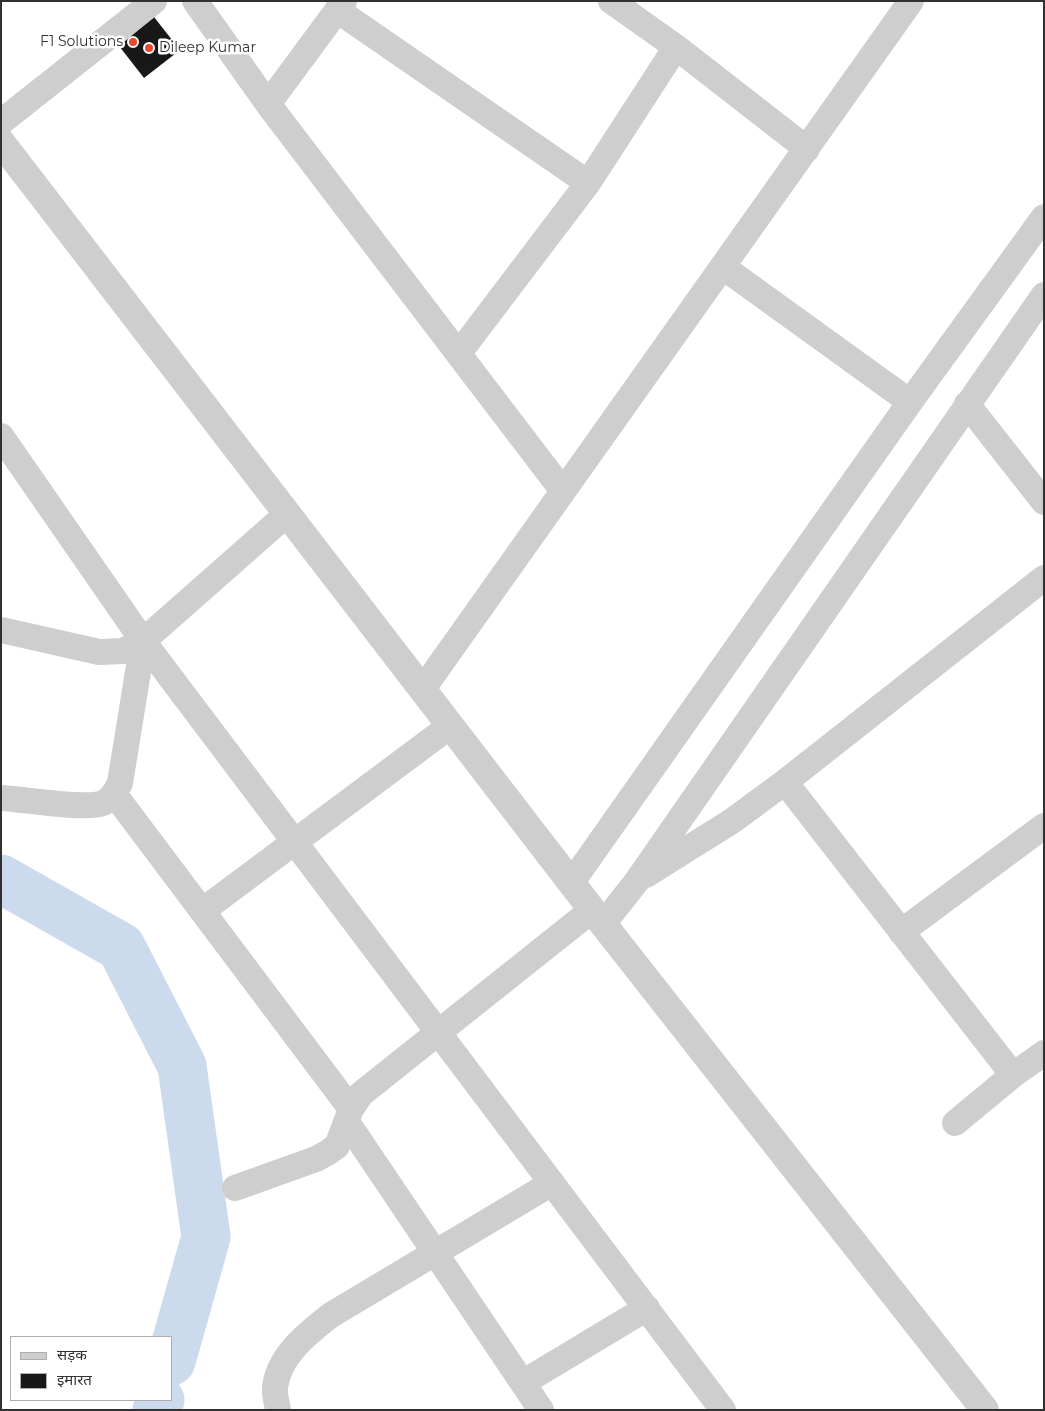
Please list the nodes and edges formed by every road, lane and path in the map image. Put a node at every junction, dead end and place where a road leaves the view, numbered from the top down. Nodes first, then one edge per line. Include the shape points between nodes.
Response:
1 (154, 1) edge
2 (195, 1) edge
3 (611, 1) edge
4 (902, 5) edge
5 (340, 6) edge
6 (676, 47) junction
7 (268, 104) junction
8 (1, 122) edge
9 (1, 142) edge
10 (807, 149) junction
11 (588, 183) junction
12 (1044, 217) edge
13 (723, 267) junction
14 (1044, 296) edge
15 (459, 352) junction
16 (910, 402) junction
17 (967, 404) junction
18 (1, 436) edge
19 (563, 491) junction
20 (1044, 502) edge
21 (287, 514) junction
22 (1044, 578) edge
23 (1, 630) edge
24 (143, 641) junction
25 (422, 690) junction
26 (450, 726) junction
27 (785, 782) junction
28 (114, 795) junction
29 (1, 798) edge
30 (1044, 826) edge
31 (295, 840) junction
32 (637, 880) junction
33 (572, 882) junction
34 (202, 911) junction
35 (597, 917) junction
36 (901, 932) junction
37 (439, 1032) junction
38 (1044, 1054) edge
39 (1013, 1075) junction
40 (349, 1115) junction
41 (955, 1122) dead end
42 (552, 1183) junction
43 (235, 1188) dead end
44 (436, 1252) junction
45 (647, 1308) junction
46 (524, 1382) junction
47 (278, 1410) edge
48 (541, 1410) edge
49 (724, 1410) edge
50 (985, 1410) edge

1 - 8 street
2 - 7 street
3 - 6 street
4 - 10 street
5 - 7 street
5 - 11 street
6 - 10 street
6 - 11 street
7 - 15 street
9 - 21 street
10 - 13 street
11 - 15 street
12 - 16 street
13 - 16 street
13 - 19 street
14 - 17 street
15 - 19 street
16 - 33 street
17 - 20 street
17 - 32 street
18 - 24 street
19 - 25 street
21 - 24 street
21 - 25 street
22 - 27 street
23 - 24 street via 99,652 123,651
24 - 28 street via 120,783
24 - 31 street
25 - 26 street
26 - 31 street
26 - 33 street
27 - 32 street via 732,821
27 - 36 street
28 - 29 street via 102,803 85,805
28 - 34 street
30 - 36 street
31 - 34 street
31 - 37 street
32 - 35 street
33 - 35 street
34 - 40 street
35 - 37 street
35 - 50 street
36 - 39 street
37 - 40 street via 361,1094
37 - 42 street
38 - 39 street
39 - 41 street
40 - 43 street via 337,1146 327,1153
40 - 44 street
42 - 44 street
42 - 45 street
44 - 46 street
44 - 47 street via 331,1315 309,1333 281,1367 275,1387
45 - 46 street
45 - 49 street
46 - 48 street

